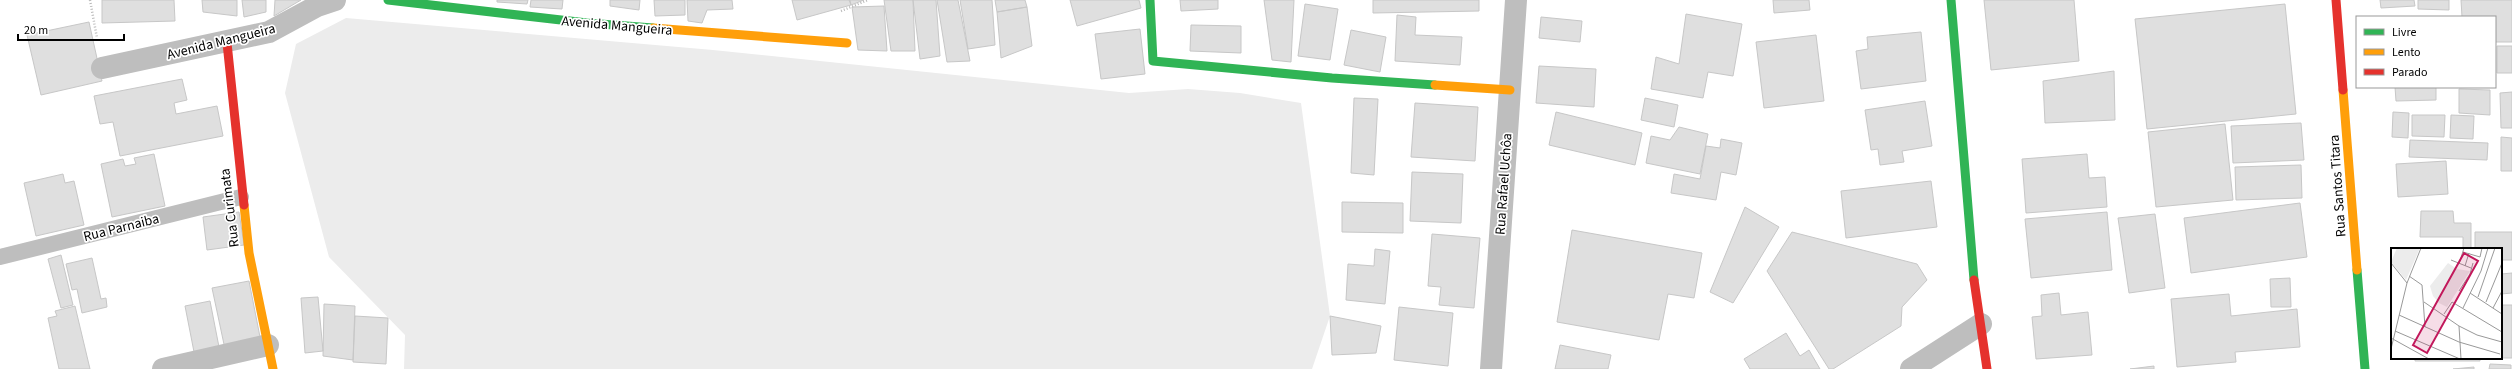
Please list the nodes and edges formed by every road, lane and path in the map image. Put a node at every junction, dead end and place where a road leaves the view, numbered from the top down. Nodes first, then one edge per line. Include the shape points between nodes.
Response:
1 (90, 0) edge
2 (335, 0) edge
3 (388, 0) edge
4 (1150, 0) edge
5 (1516, 0) edge
6 (1951, 0) edge
7 (2336, 0) edge
8 (227, 43) junction
9 (847, 43) dead end
10 (102, 68) joint
11 (1510, 90) junction
12 (241, 197) junction
13 (0, 257) edge
14 (1981, 324) junction
15 (268, 345) junction
16 (163, 369) edge
17 (273, 369) edge
18 (1491, 369) edge
19 (1911, 369) edge
20 (1988, 369) edge
21 (2365, 369) edge

1 - 10 path
2 - 8 street, Avenida Mangueira via 317,6 269,32
3 - 9 street, Avenida Mangueira via 588,23
4 - 11 street via 1153,61 1332,78
5 - 11 street, Rua Rafael Uchôa
6 - 14 street via 1975,286
7 - 21 street, Rua Santos Titara
8 - 10 street, Avenida Mangueira
8 - 12 street, Rua Curimata
11 - 18 street, Rua Rafael Uchôa
12 - 13 lane, Rua Parnaiba
12 - 15 street, Rua Curimata via 249,253
14 - 19 street
14 - 20 street
15 - 16 street
15 - 17 street, Rua Curimata

